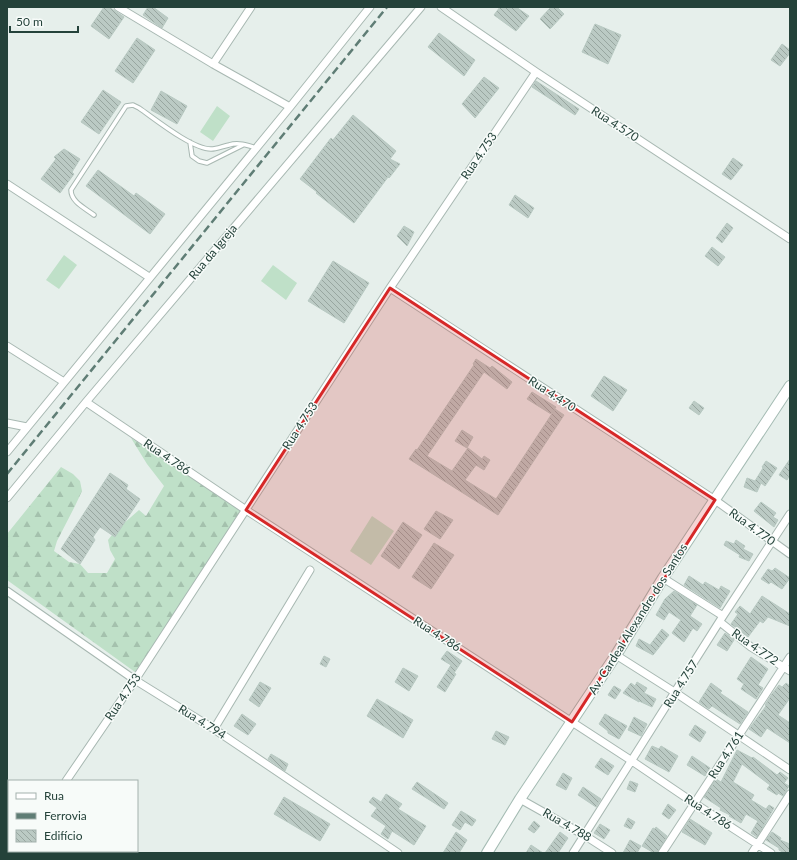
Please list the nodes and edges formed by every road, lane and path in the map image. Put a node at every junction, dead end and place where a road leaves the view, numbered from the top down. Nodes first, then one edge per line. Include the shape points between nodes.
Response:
1 (118, 7) edge
2 (251, 7) edge
3 (370, 7) edge
4 (421, 7) edge
5 (441, 7) edge
6 (130, 10) edge
7 (213, 64) junction
8 (536, 72) junction
9 (290, 107) junction
10 (190, 142) junction
11 (244, 144) junction
12 (256, 148) junction
13 (7, 184) edge
14 (94, 215) dead end
15 (790, 238) edge
16 (149, 277) junction
17 (390, 288) junction
18 (7, 346) edge
19 (64, 382) junction
20 (790, 386) edge
21 (86, 402) junction
22 (7, 422) edge
23 (27, 427) junction
24 (7, 452) edge
25 (7, 498) edge
26 (715, 500) junction
27 (246, 510) junction
28 (790, 514) edge
29 (772, 542) junction
30 (790, 554) edge
31 (310, 570) dead end
32 (663, 578) junction
33 (7, 591) edge
34 (722, 619) junction
35 (616, 655) junction
36 (790, 657) edge
37 (783, 667) junction
38 (790, 671) edge
39 (135, 680) junction
40 (676, 693) junction
41 (572, 722) junction
42 (214, 729) junction
43 (738, 735) junction
44 (632, 760) junction
45 (790, 770) edge
46 (67, 780) edge
47 (790, 794) edge
48 (520, 799) junction
49 (694, 803) junction
50 (584, 835) junction
51 (758, 844) junction
52 (398, 853) edge
53 (486, 853) edge
54 (573, 853) edge
55 (612, 853) edge
56 (662, 853) edge
57 (752, 853) edge
58 (771, 853) edge

1 - 6 street
2 - 7 street
3 - 9 street
4 - 21 street, Rua da Igreja
5 - 8 street, Rua 4.570
6 - 7 street
7 - 9 street
8 - 15 street, Rua 4.570
8 - 17 street, Rua 4.753
9 - 12 street
10 - 11 lane via 211,149
10 - 11 lane via 192,156 207,163
10 - 14 lane via 139,108 126,106 71,190 74,200
11 - 12 lane
12 - 16 street
13 - 16 street
16 - 19 street
17 - 26 street, Rua 4.470
17 - 27 street, Rua 4.753
18 - 19 street
19 - 23 street
20 - 26 main road, Av. Cardeal Alexandre dos Santos
21 - 25 street, Rua da Igreja
21 - 27 street, Rua 4.786
22 - 23 street
23 - 24 street
26 - 29 street, Rua 4.770
26 - 32 main road, Av. Cardeal Alexandre dos Santos
27 - 39 street, Rua 4.753
27 - 41 street, Rua 4.786
28 - 29 street, Rua 4.757
29 - 30 street, Rua 4.770
29 - 34 street, Rua 4.757
31 - 42 street
32 - 34 street, Rua 4.772
32 - 35 main road, Av. Cardeal Alexandre dos Santos
33 - 39 street, Rua 4.794
34 - 37 street, Rua 4.772 via 751,647
34 - 40 street, Rua 4.757
35 - 40 street
35 - 41 main road, Av. Cardeal Alexandre dos Santos
36 - 37 street, Rua 4.761
37 - 38 street, Rua 4.772
37 - 43 street, Rua 4.761
39 - 42 street, Rua 4.794
39 - 46 street, Rua 4.753
40 - 43 street
40 - 44 street, Rua 4.757
41 - 44 street, Rua 4.786
41 - 48 main road, Av. Cardeal Alexandre dos Santos
42 - 52 street, Rua 4.794
43 - 45 street
43 - 49 street, Rua 4.761
44 - 49 street, Rua 4.786
44 - 50 street, Rua 4.757
47 - 51 street
48 - 50 street, Rua 4.788
48 - 53 main road, Av. Cardeal Alexandre dos Santos
49 - 51 street, Rua 4.786
49 - 56 street, Rua 4.761
50 - 54 street, Rua 4.757
50 - 55 street, Rua 4.788
51 - 57 street
51 - 58 street, Rua 4.786

